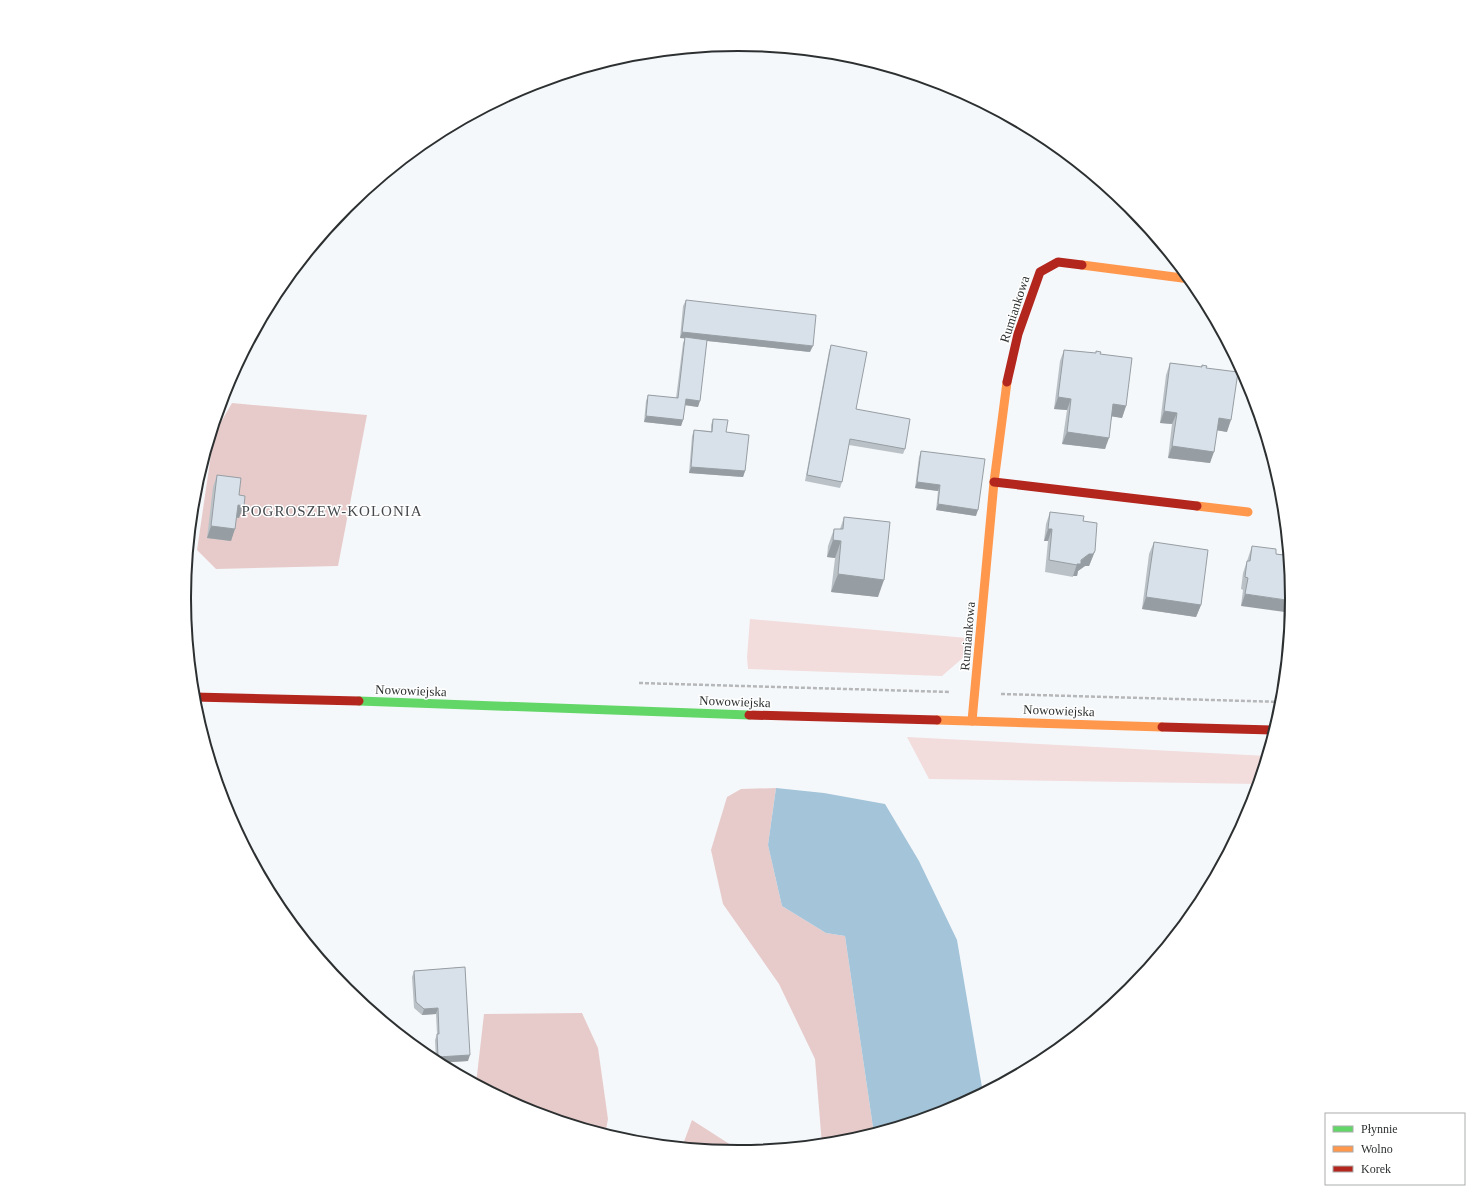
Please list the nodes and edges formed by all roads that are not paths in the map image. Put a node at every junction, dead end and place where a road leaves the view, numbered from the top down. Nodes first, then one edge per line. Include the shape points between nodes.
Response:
1 (1182, 278) edge
2 (994, 482) junction
3 (1248, 512) dead end
4 (201, 697) edge
5 (972, 721) junction
6 (1269, 730) edge

1 - 2 street, Rumiankowa via 1058,262 1040,272 1018,334 1009,371
2 - 3 street
2 - 5 street, Rumiankowa
4 - 5 street, Nowowiejska
5 - 6 street, Nowowiejska

